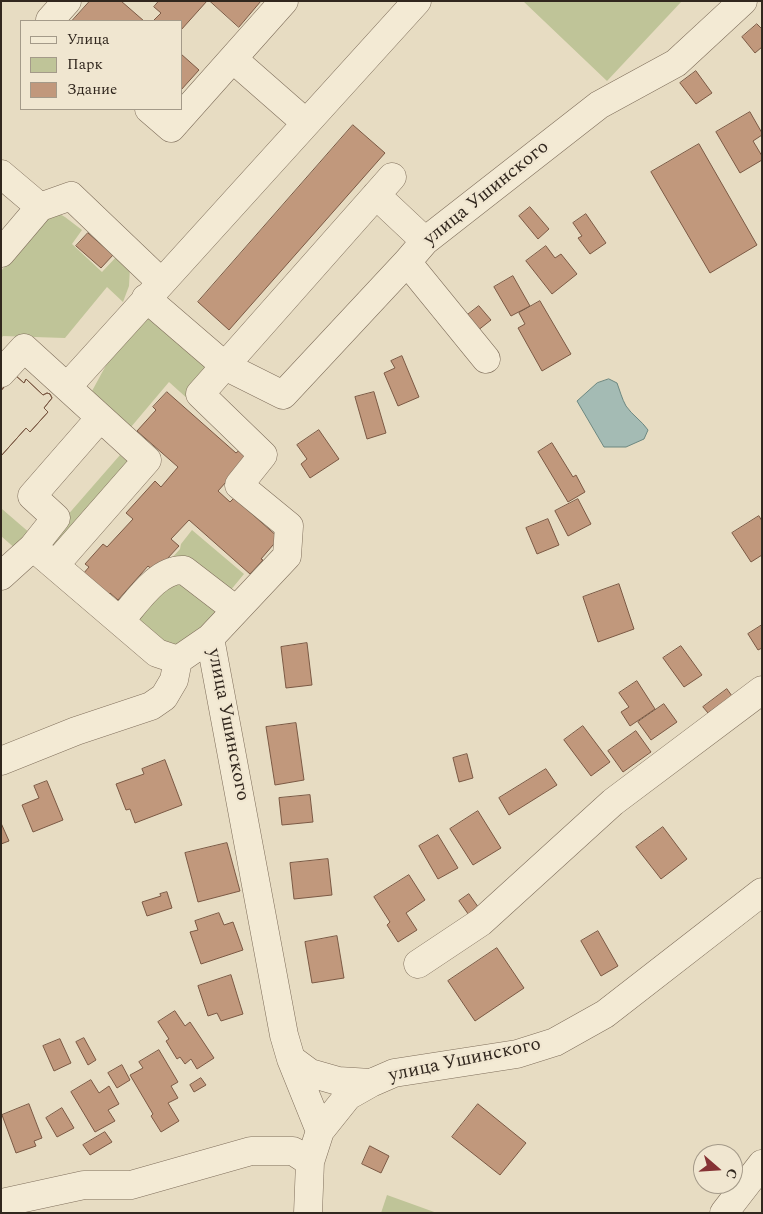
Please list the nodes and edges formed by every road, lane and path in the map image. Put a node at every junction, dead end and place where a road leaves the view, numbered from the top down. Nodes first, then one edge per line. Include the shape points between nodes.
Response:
1 (67, 1) edge
2 (284, 1) edge
3 (417, 1) edge
4 (743, 1) edge
5 (50, 20) edge
6 (233, 59) junction
7 (150, 110) edge
8 (306, 123) junction
9 (1, 174) edge
10 (40, 207) junction
11 (425, 240) junction
12 (1, 253) edge
13 (407, 262) junction
14 (154, 290) junction
15 (486, 359) dead end
16 (226, 366) junction
17 (1, 373) edge
18 (67, 387) junction
19 (100, 418) junction
20 (33, 547) junction
21 (56, 564) junction
22 (1, 576) edge
23 (236, 610) junction
24 (120, 621) junction
25 (210, 638) junction
26 (178, 660) junction
27 (762, 690) edge
28 (1, 761) edge
29 (762, 892) edge
30 (418, 964) dead end
31 (291, 1059) junction
32 (371, 1082) junction
33 (320, 1131) junction
34 (310, 1162) junction
35 (762, 1164) edge
36 (1, 1204) edge
37 (308, 1213) edge
38 (724, 1213) edge

1 - 5 street
2 - 6 street
3 - 8 street
4 - 11 street, улица Ушинского via 676,63 599,105
6 - 7 street via 171,128
6 - 8 street
8 - 14 street
9 - 10 street
10 - 12 street
10 - 14 street via 71,196
11 - 13 street, улица Ушинского
11 - 16 street via 384,186
13 - 15 street
13 - 16 street, улица Ушинского via 283,395
14 - 16 street
14 - 18 street
16 - 23 street via 200,394 263,456 239,485 289,526 287,556
17 - 18 street via 24,348
18 - 19 street
19 - 20 street via 32,496 56,518
19 - 21 street via 147,460
20 - 21 street
20 - 22 street
21 - 24 street
23 - 24 street via 184,570 174,570 158,578
23 - 25 street
24 - 26 street via 157,653
25 - 26 street
25 - 31 street, улица Ушинского
26 - 28 street via 174,680 164,697 150,706
27 - 30 street via 613,802 481,922
29 - 32 street, улица Ушинского via 605,1014 555,1042 517,1054 394,1073
31 - 32 street via 310,1073 338,1081
31 - 33 street, улица Ушинского
32 - 33 street, улица Ушинского via 348,1096
33 - 34 street, улица Ушинского
34 - 36 street via 293,1151 251,1151 131,1185 84,1185
34 - 37 street, улица Ушинского
35 - 38 street

